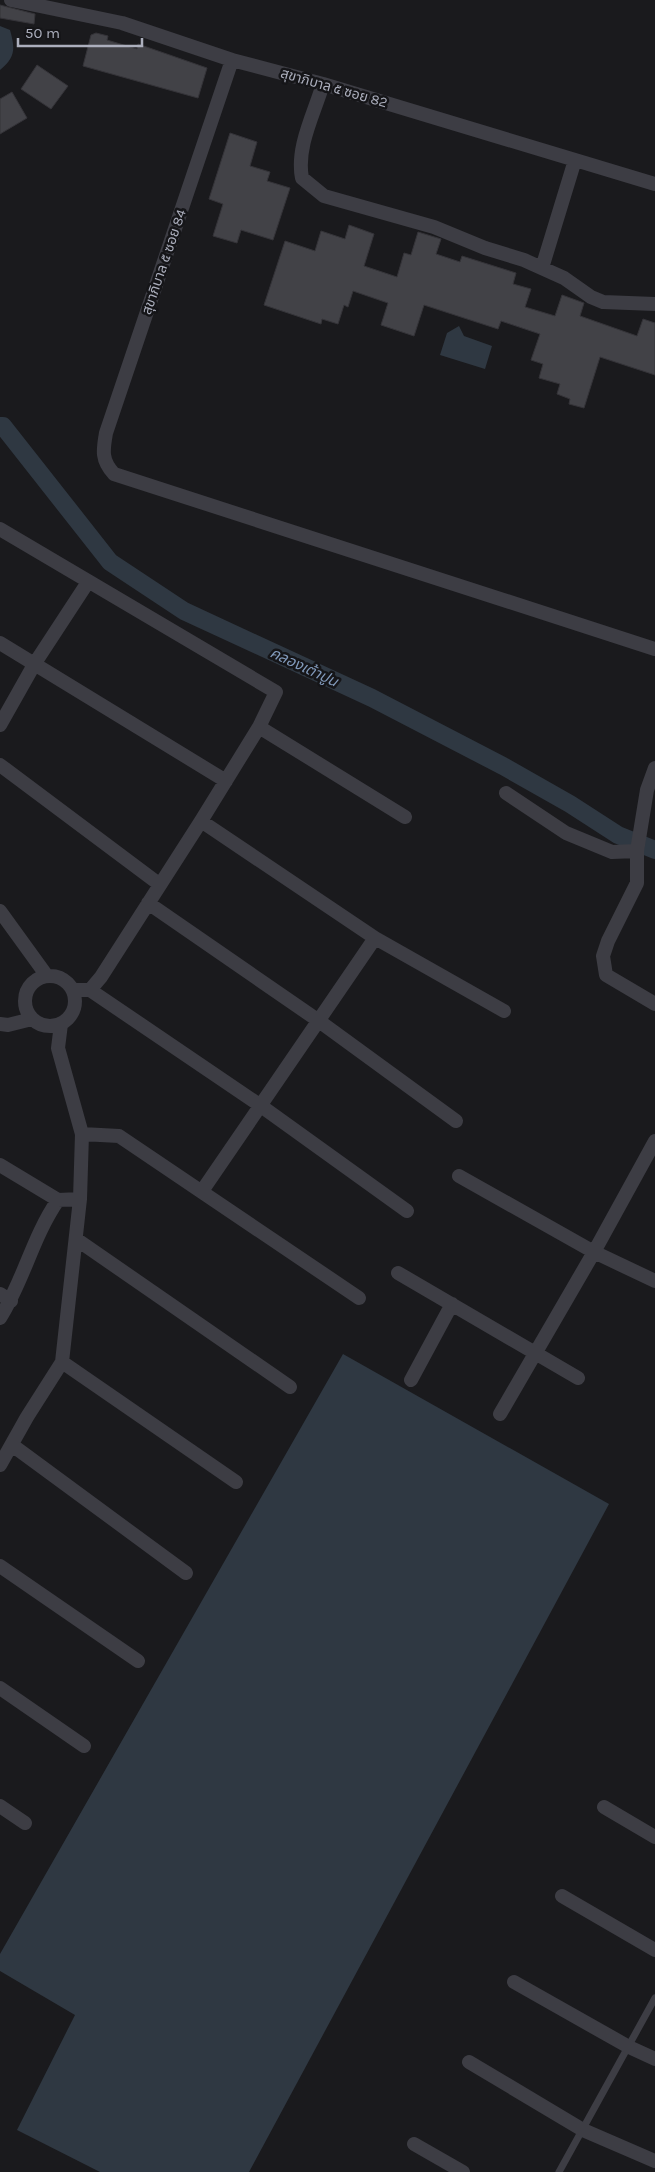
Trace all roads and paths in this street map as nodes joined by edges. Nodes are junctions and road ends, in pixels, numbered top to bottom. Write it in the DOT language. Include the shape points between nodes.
graph roads {
  1 [pos="11,0"];
  2 [pos="232,60"];
  3 [pos="323,84"];
  4 [pos="575,160"];
  5 [pos="655,184"];
  6 [pos="542,268"];
  7 [pos="655,304"];
  8 [pos="0,529"];
  9 [pos="88,582"];
  10 [pos="0,642"];
  11 [pos="655,649"];
  12 [pos="35,663"];
  13 [pos="0,725"];
  14 [pos="259,727"];
  15 [pos="0,764"];
  16 [pos="655,768"];
  17 [pos="226,781"];
  18 [pos="506,793"];
  19 [pos="405,817"];
  20 [pos="201,820"];
  21 [pos="638,842"];
  22 [pos="159,884"];
  23 [pos="148,903"];
  24 [pos="0,911"];
  25 [pos="375,938"];
  26 [pos="47,976"];
  27 [pos="73,990"];
  28 [pos="90,990"];
  29 [pos="655,1004"];
  30 [pos="504,1011"];
  31 [pos="32,1019"];
  32 [pos="319,1021"];
  33 [pos="0,1024"];
  34 [pos="61,1024"];
  35 [pos="260,1106"];
  36 [pos="456,1120"];
  37 [pos="82,1134"];
  38 [pos="654,1146"];
  39 [pos="0,1165"];
  40 [pos="459,1176"];
  41 [pos="202,1191"];
  42 [pos="80,1198"];
  43 [pos="58,1200"];
  44 [pos="407,1211"];
  45 [pos="76,1239"];
  46 [pos="594,1252"];
  47 [pos="398,1273"];
  48 [pos="655,1281"];
  49 [pos="5,1298"];
  50 [pos="360,1298"];
  51 [pos="452,1304"];
  52 [pos="0,1318"];
  53 [pos="534,1354"];
  54 [pos="62,1362"];
  55 [pos="578,1378"];
  56 [pos="411,1380"];
  57 [pos="290,1387"];
  58 [pos="500,1414"];
  59 [pos="12,1445"];
  60 [pos="0,1465"];
  61 [pos="236,1482"];
  62 [pos="0,1566"];
  63 [pos="186,1573"];
  64 [pos="138,1661"];
  65 [pos="0,1688"];
  66 [pos="84,1746"];
  67 [pos="0,1806"];
  68 [pos="604,1807"];
  69 [pos="25,1823"];
  70 [pos="655,1837"];
  71 [pos="562,1896"];
  72 [pos="655,1950"];
  73 [pos="514,1982"];
  74 [pos="655,1998"];
  75 [pos="629,2047"];
  76 [pos="655,2059"];
  77 [pos="470,2062"];
  78 [pos="583,2130"];
  79 [pos="414,2144"];
  80 [pos="655,2161"];
  81 [pos="463,2172"];
  82 [pos="559,2172"];
  1 -- 2 [label="street, สุขาภิบาล ๕ ซอย 82" via="122,23"];
  2 -- 3 [label="street, สุขาภิบาล ๕ ซอย 82"];
  2 -- 11 [label="street, สุขาภิบาล ๕ ซอย 84" via="106,433 102,453 106,465 114,474"];
  3 -- 4 [label="street, สุขาภิบาล ๕ ซอย 82"];
  3 -- 6 [label="street" via="301,153 302,178 312,188 324,196 434,227"];
  4 -- 5 [label="street, สุขาภิบาล ๕ ซอย 82"];
  4 -- 6 [label="street"];
  6 -- 7 [label="street" via="603,302"];
  8 -- 9 [label="street"];
  9 -- 12 [label="street"];
  9 -- 14 [label="street" via="276,692"];
  10 -- 12 [label="street"];
  12 -- 13 [label="street"];
  12 -- 17 [label="street"];
  14 -- 17 [label="street"];
  14 -- 19 [label="street"];
  15 -- 22 [label="street"];
  16 -- 21 [label="street" via="647,790"];
  17 -- 20 [label="street"];
  18 -- 21 [label="street" via="566,832 612,852"];
  20 -- 22 [label="street"];
  20 -- 25 [label="street"];
  21 -- 29 [label="street" via="637,883 603,956 606,975"];
  22 -- 23 [label="street"];
  23 -- 28 [label="street"];
  23 -- 32 [label="street"];
  24 -- 26 [label="street"];
  25 -- 30 [label="street"];
  25 -- 32 [label="street"];
  26 -- 27 [label="street" via="62,979"];
  26 -- 31 [label="street" via="32,983 25,996 27,1012"];
  27 -- 28 [label="street"];
  27 -- 34 [label="street" via="75,1006"];
  28 -- 35 [label="street"];
  31 -- 33 [label="street"];
  31 -- 34 [label="street" via="45,1026"];
  32 -- 35 [label="street"];
  32 -- 36 [label="street"];
  34 -- 37 [label="street" via="58,1048"];
  35 -- 41 [label="street"];
  35 -- 44 [label="street"];
  37 -- 41 [label="street" via="119,1136"];
  37 -- 42 [label="street"];
  38 -- 46 [label="street"];
  39 -- 43 [label="street"];
  40 -- 46 [label="street"];
  41 -- 50 [label="street"];
  42 -- 43 [label="street"];
  42 -- 45 [label="street"];
  43 -- 49 [label="street" via="43,1222"];
  45 -- 54 [label="street"];
  45 -- 57 [label="street"];
  46 -- 48 [label="street"];
  46 -- 53 [label="street"];
  47 -- 51 [label="street"];
  49 -- 52 [label="street"];
  51 -- 53 [label="street"];
  51 -- 56 [label="street"];
  53 -- 55 [label="street"];
  53 -- 58 [label="street"];
  54 -- 59 [label="street"];
  54 -- 61 [label="street"];
  59 -- 60 [label="street"];
  59 -- 63 [label="street"];
  62 -- 64 [label="street"];
  65 -- 66 [label="street"];
  67 -- 69 [label="street"];
  68 -- 70 [label="street"];
  71 -- 72 [label="street"];
  73 -- 75 [label="street"];
  74 -- 75 [label="lane"];
  75 -- 76 [label="street"];
  75 -- 78 [label="lane"];
  77 -- 78 [label="street"];
  78 -- 80 [label="street"];
  78 -- 82 [label="lane"];
  79 -- 81 [label="street"];
}
